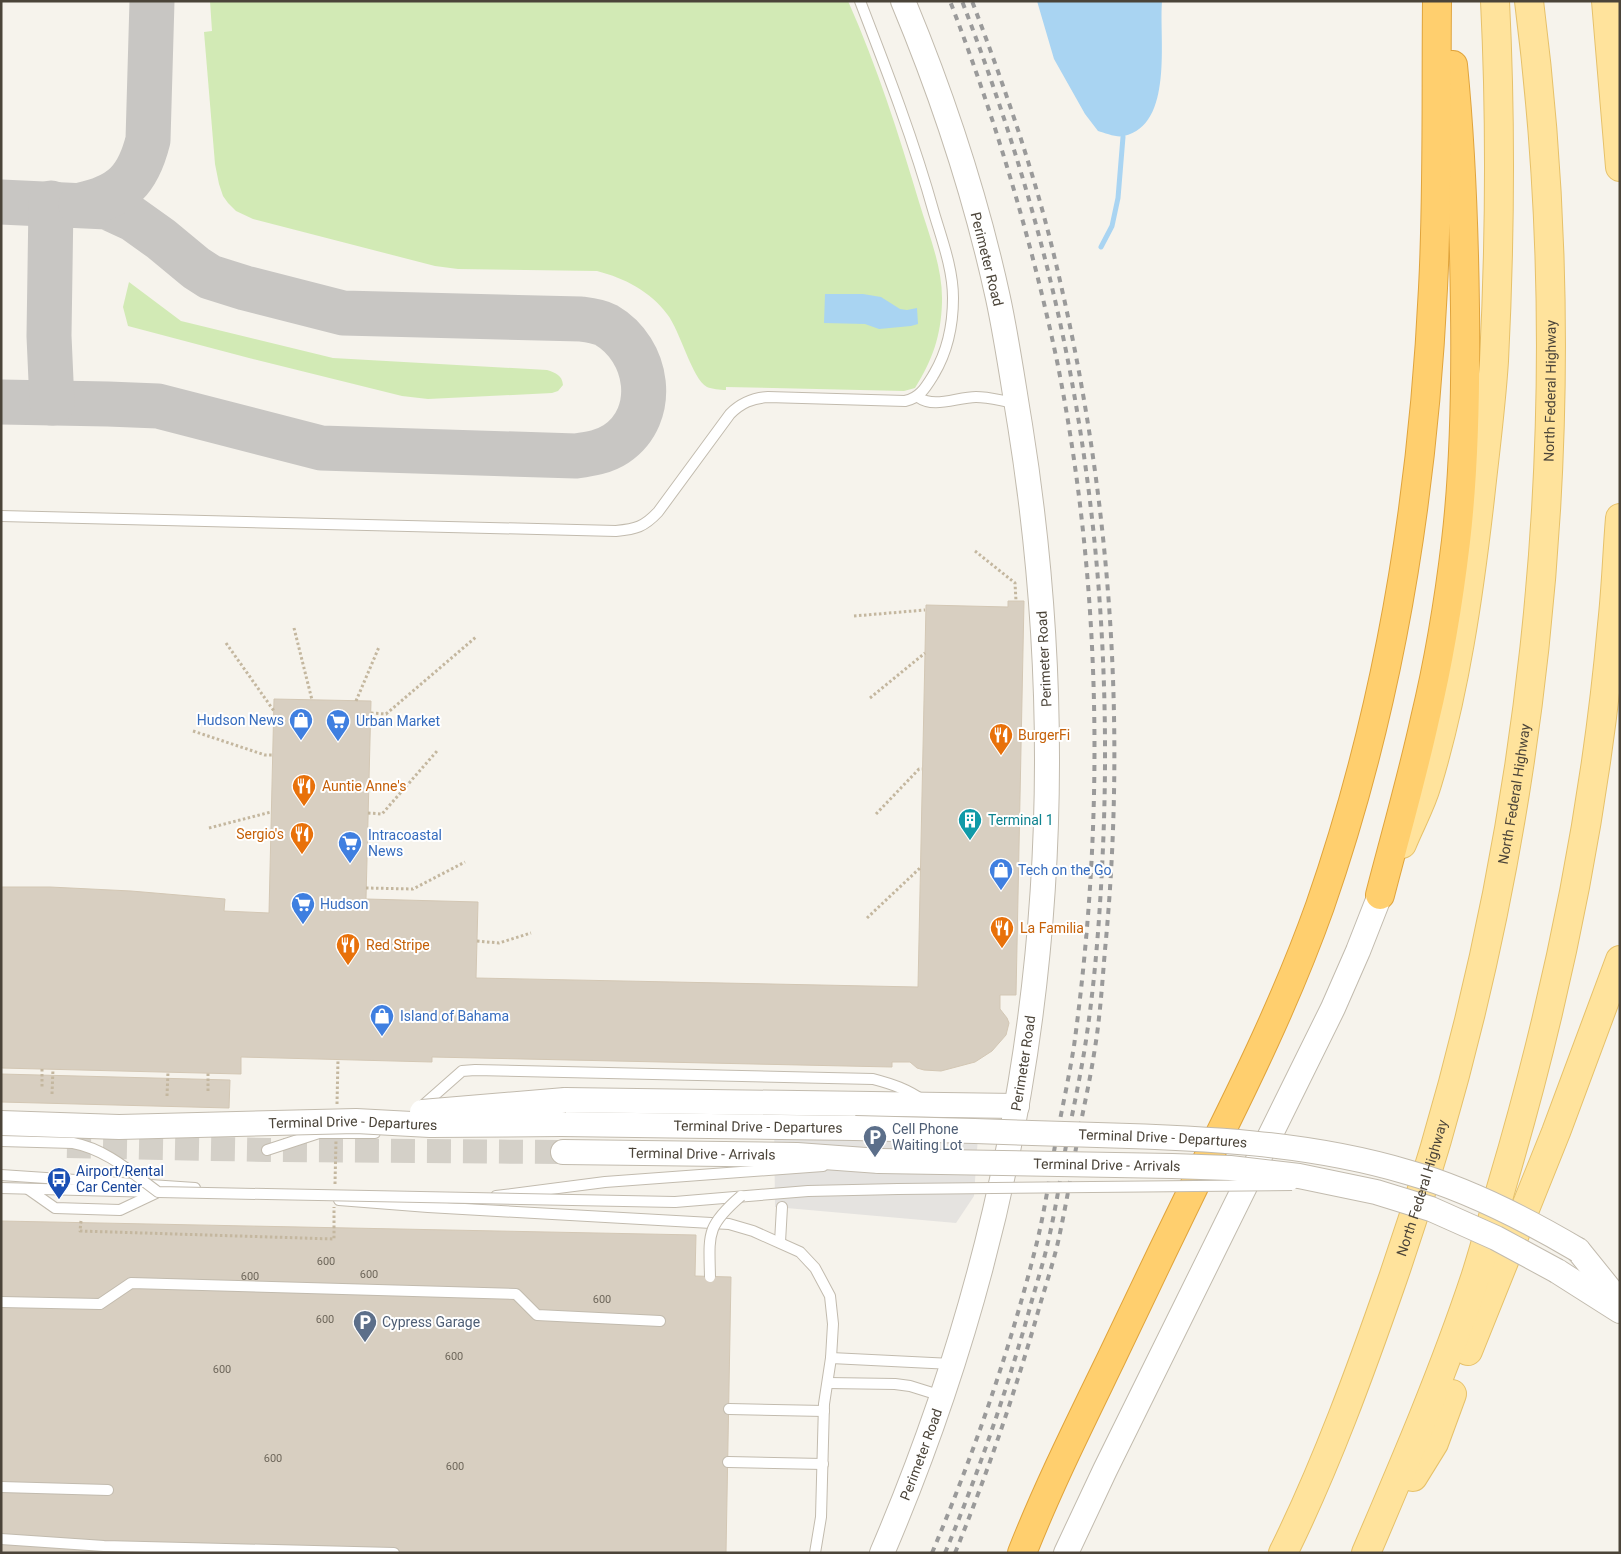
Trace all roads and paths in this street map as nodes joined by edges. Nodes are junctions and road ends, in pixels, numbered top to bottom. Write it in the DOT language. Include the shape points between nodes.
graph roads {
  1 [pos="860,1"];
  2 [pos="903,1"];
  3 [pos="1437,1"];
  4 [pos="1446,1"];
  5 [pos="1495,1"];
  6 [pos="1530,1"];
  7 [pos="1606,1"];
  8 [pos="1612,65"];
  9 [pos="1620,101"];
  10 [pos="1620,167"];
  11 [pos="918,397"];
  12 [pos="1017,404"];
  13 [pos="1,516"];
  14 [pos="1620,518"];
  15 [pos="975,552"];
  16 [pos="1016,601"];
  17 [pos="926,610"];
  18 [pos="854,616"];
  19 [pos="294,628"];
  20 [pos="476,637"];
  21 [pos="226,643"];
  22 [pos="379,647"];
  23 [pos="925,653"];
  24 [pos="870,698"];
  25 [pos="312,700"];
  26 [pos="356,701"];
  27 [pos="274,711"];
  28 [pos="371,713"];
  29 [pos="193,731"];
  30 [pos="437,751"];
  31 [pos="273,755"];
  32 [pos="922,769"];
  33 [pos="271,812"];
  34 [pos="368,813"];
  35 [pos="876,814"];
  36 [pos="208,828"];
  37 [pos="466,862"];
  38 [pos="920,868"];
  39 [pos="366,888"];
  40 [pos="1380,895"];
  41 [pos="867,918"];
  42 [pos="531,933"];
  43 [pos="477,941"];
  44 [pos="1620,960"];
  45 [pos="338,1059"];
  46 [pos="42,1069"];
  47 [pos="53,1069"];
  48 [pos="168,1072"];
  49 [pos="208,1073"];
  50 [pos="42,1087"];
  51 [pos="208,1091"];
  52 [pos="52,1094"];
  53 [pos="167,1096"];
  54 [pos="1017,1106"];
  55 [pos="336,1109"];
  56 [pos="915,1112"];
  57 [pos="356,1121"];
  58 [pos="1,1124"];
  59 [pos="394,1133"];
  60 [pos="336,1139"];
  61 [pos="1,1141"];
  62 [pos="267,1150"];
  63 [pos="563,1152"];
  64 [pos="730,1164"];
  65 [pos="1,1175"];
  66 [pos="1340,1184"];
  67 [pos="1,1188"];
  68 [pos="27,1188"];
  69 [pos="335,1188"];
  70 [pos="158,1192"];
  71 [pos="741,1196"];
  72 [pos="334,1198"];
  73 [pos="428,1207"];
  74 [pos="782,1208"];
  75 [pos="81,1213"];
  76 [pos="780,1242"];
  77 [pos="710,1277"];
  78 [pos="1,1302"];
  79 [pos="1620,1302"];
  80 [pos="1620,1311"];
  81 [pos="660,1321"];
  82 [pos="831,1358"];
  83 [pos="953,1364"];
  84 [pos="828,1383"];
  85 [pos="942,1396"];
  86 [pos="728,1409"];
  87 [pos="824,1411"];
  88 [pos="728,1462"];
  89 [pos="823,1464"];
  90 [pos="1,1487"];
  91 [pos="108,1490"];
  92 [pos="1,1539"];
  93 [pos="394,1553"];
  94 [pos="816,1553"];
  95 [pos="882,1553"];
  96 [pos="1022,1553"];
  97 [pos="1066,1553"];
  98 [pos="1283,1553"];
  99 [pos="1366,1553"];
  1 -- 11 [label="lane" via="925,181 951,272 950,331 940,363"];
  2 -- 12 [label="street, Perimeter Road" via="952,132 985,243"];
  3 -- 96 [label="highway" via="1436,222 1422,430 1395,616 1357,789 1319,908 1273,1024 1058,1467"];
  4 -- 40 [label="highway" via="1458,112 1463,235 1465,412 1462,480 1436,670"];
  5 -- 40 [label="main road" via="1499,114 1496,298 1489,421 1475,542 1443,724 1426,787"];
  6 -- 98 [label="main road, North Federal Highway" via="1547,207 1550,357 1540,595 1515,788 1496,902 1469,1023 1423,1188 1358,1377"];
  7 -- 8 [label="main road"];
  8 -- 9 [label="main road"];
  8 -- 10 [label="main road"];
  11 -- 12 [label="lane" via="931,403 980,397"];
  11 -- 13 [label="lane" via="905,401 768,397 738,406 658,512 649,522 632,529"];
  12 -- 54 [label="street, Perimeter Road" via="1038,561 1048,725 1039,941"];
  14 -- 99 [label="main road" via="1599,735 1573,893 1546,1022 1476,1276 1408,1455"];
  15 -- 16 [label="path" via="1015,583"];
  17 -- 18 [label="path"];
  19 -- 25 [label="path"];
  20 -- 28 [label="path" via="386,714"];
  21 -- 27 [label="path"];
  22 -- 26 [label="path"];
  23 -- 24 [label="path"];
  29 -- 31 [label="path"];
  30 -- 34 [label="path" via="382,814"];
  32 -- 35 [label="path"];
  33 -- 36 [label="path"];
  37 -- 39 [label="path" via="413,889"];
  38 -- 41 [label="path"];
  40 -- 97 [label="street" via="1332,1008"];
  42 -- 43 [label="path" via="499,943"];
  44 -- 99 [label="main road" via="1434,1443"];
  45 -- 55 [label="path, bridge"];
  46 -- 50 [label="path"];
  47 -- 52 [label="path"];
  48 -- 53 [label="path"];
  49 -- 51 [label="path"];
  54 -- 56 [label="street"];
  54 -- 83 [label="street, Perimeter Road" via="986,1252"];
  56 -- 57 [label="street, bridge" via="565,1100 433,1110"];
  56 -- 59 [label="lane" via="894,1124 860,1135"];
  56 -- 59 [label="lane" via="908,1090 873,1079 475,1070 462,1071 452,1078"];
  57 -- 58 [label="street, Terminal Drive - Departures, bridge" via="120,1127"];
  57 -- 79 [label="street, Terminal Drive - Departures, bridge" via="430,1125 945,1130 1130,1136 1235,1141 1336,1154 1409,1172 1480,1198 1547,1232 1578,1250"];
  59 -- 62 [label="lane" via="319,1133"];
  60 -- 69 [label="path, bridge"];
  61 -- 70 [label="lane, bridge" via="83,1144 112,1158"];
  63 -- 64 [label="street, Terminal Drive - Arrivals"];
  64 -- 66 [label="street, Terminal Drive - Arrivals, bridge" via="797,1155 878,1161 1116,1164 1230,1168"];
  64 -- 73 [label="lane"];
  65 -- 73 [label="lane"];
  66 -- 71 [label="lane, bridge" via="953,1188"];
  66 -- 80 [label="street, Terminal Drive - Arrivals, bridge" via="1404,1200 1496,1238 1557,1271"];
  67 -- 68 [label="lane"];
  68 -- 70 [label="lane"];
  68 -- 70 [label="lane" via="55,1208 120,1210"];
  70 -- 71 [label="lane, bridge" via="675,1202"];
  71 -- 77 [label="lane, bridge" via="714,1225 709,1241"];
  72 -- 75 [label="path, bridge" via="334,1239 80,1231"];
  73 -- 76 [label="lane" via="729,1224"];
  74 -- 76 [label="lane"];
  76 -- 82 [label="lane" via="800,1252 815,1268 830,1296 833,1324"];
  78 -- 81 [label="lane" via="100,1304 131,1283 343,1289 516,1294 537,1315"];
  82 -- 83 [label="lane"];
  82 -- 84 [label="lane"];
  83 -- 85 [label="street, Perimeter Road"];
  84 -- 85 [label="lane" via="895,1384"];
  84 -- 87 [label="lane"];
  85 -- 95 [label="street, Perimeter Road"];
  86 -- 87 [label="lane"];
  87 -- 89 [label="lane"];
  88 -- 89 [label="lane"];
  89 -- 94 [label="lane"];
  90 -- 91 [label="lane"];
  92 -- 93 [label="lane" via="104,1546"];
}
